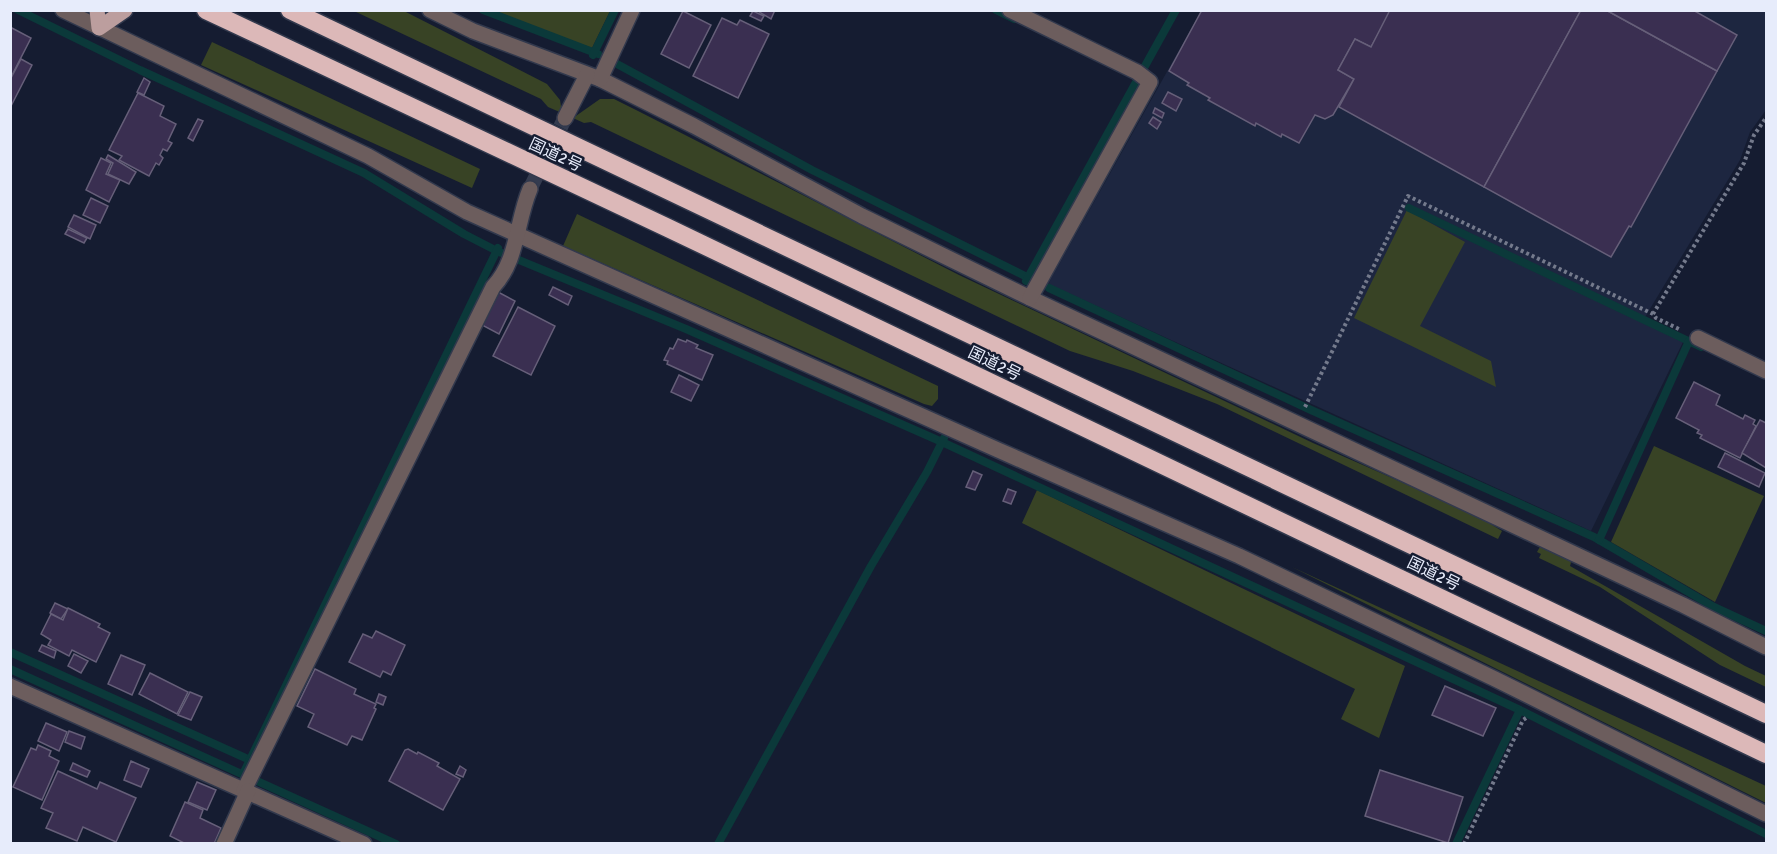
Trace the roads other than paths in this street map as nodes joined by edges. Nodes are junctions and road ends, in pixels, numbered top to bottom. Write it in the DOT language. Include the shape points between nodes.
graph roads {
  1 [pos="63,10"];
  2 [pos="97,10"];
  3 [pos="125,10"];
  4 [pos="290,10"];
  5 [pos="430,10"];
  6 [pos="632,10"];
  7 [pos="1010,10"];
  8 [pos="212,13"];
  9 [pos="99,28"];
  10 [pos="593,77"];
  11 [pos="565,118"];
  12 [pos="530,189"];
  13 [pos="516,234"];
  14 [pos="1030,298"];
  15 [pos="1698,338"];
  16 [pos="1767,371"];
  17 [pos="1767,646"];
  18 [pos="10,686"];
  19 [pos="1767,714"];
  20 [pos="1767,754"];
  21 [pos="247,786"];
  22 [pos="1767,814"];
  23 [pos="224,843"];
  24 [pos="364,843"];
  1 -- 9 [label="street"];
  2 -- 9 [label="main road"];
  3 -- 9 [label="main road"];
  4 -- 19 [label="highway, 国道2号"];
  5 -- 10 [label="street" via="473,31"];
  6 -- 10 [label="street"];
  7 -- 14 [label="street" via="1150,82"];
  8 -- 20 [label="highway, 国道2号"];
  9 -- 13 [label="street" via="368,156 467,212"];
  10 -- 11 [label="street"];
  10 -- 14 [label="street"];
  12 -- 13 [label="street"];
  13 -- 21 [label="street" via="502,277 493,287"];
  13 -- 22 [label="street" via="1239,556"];
  14 -- 17 [label="street"];
  15 -- 16 [label="street"];
  18 -- 21 [label="street"];
  21 -- 23 [label="street"];
  21 -- 24 [label="street"];
}
